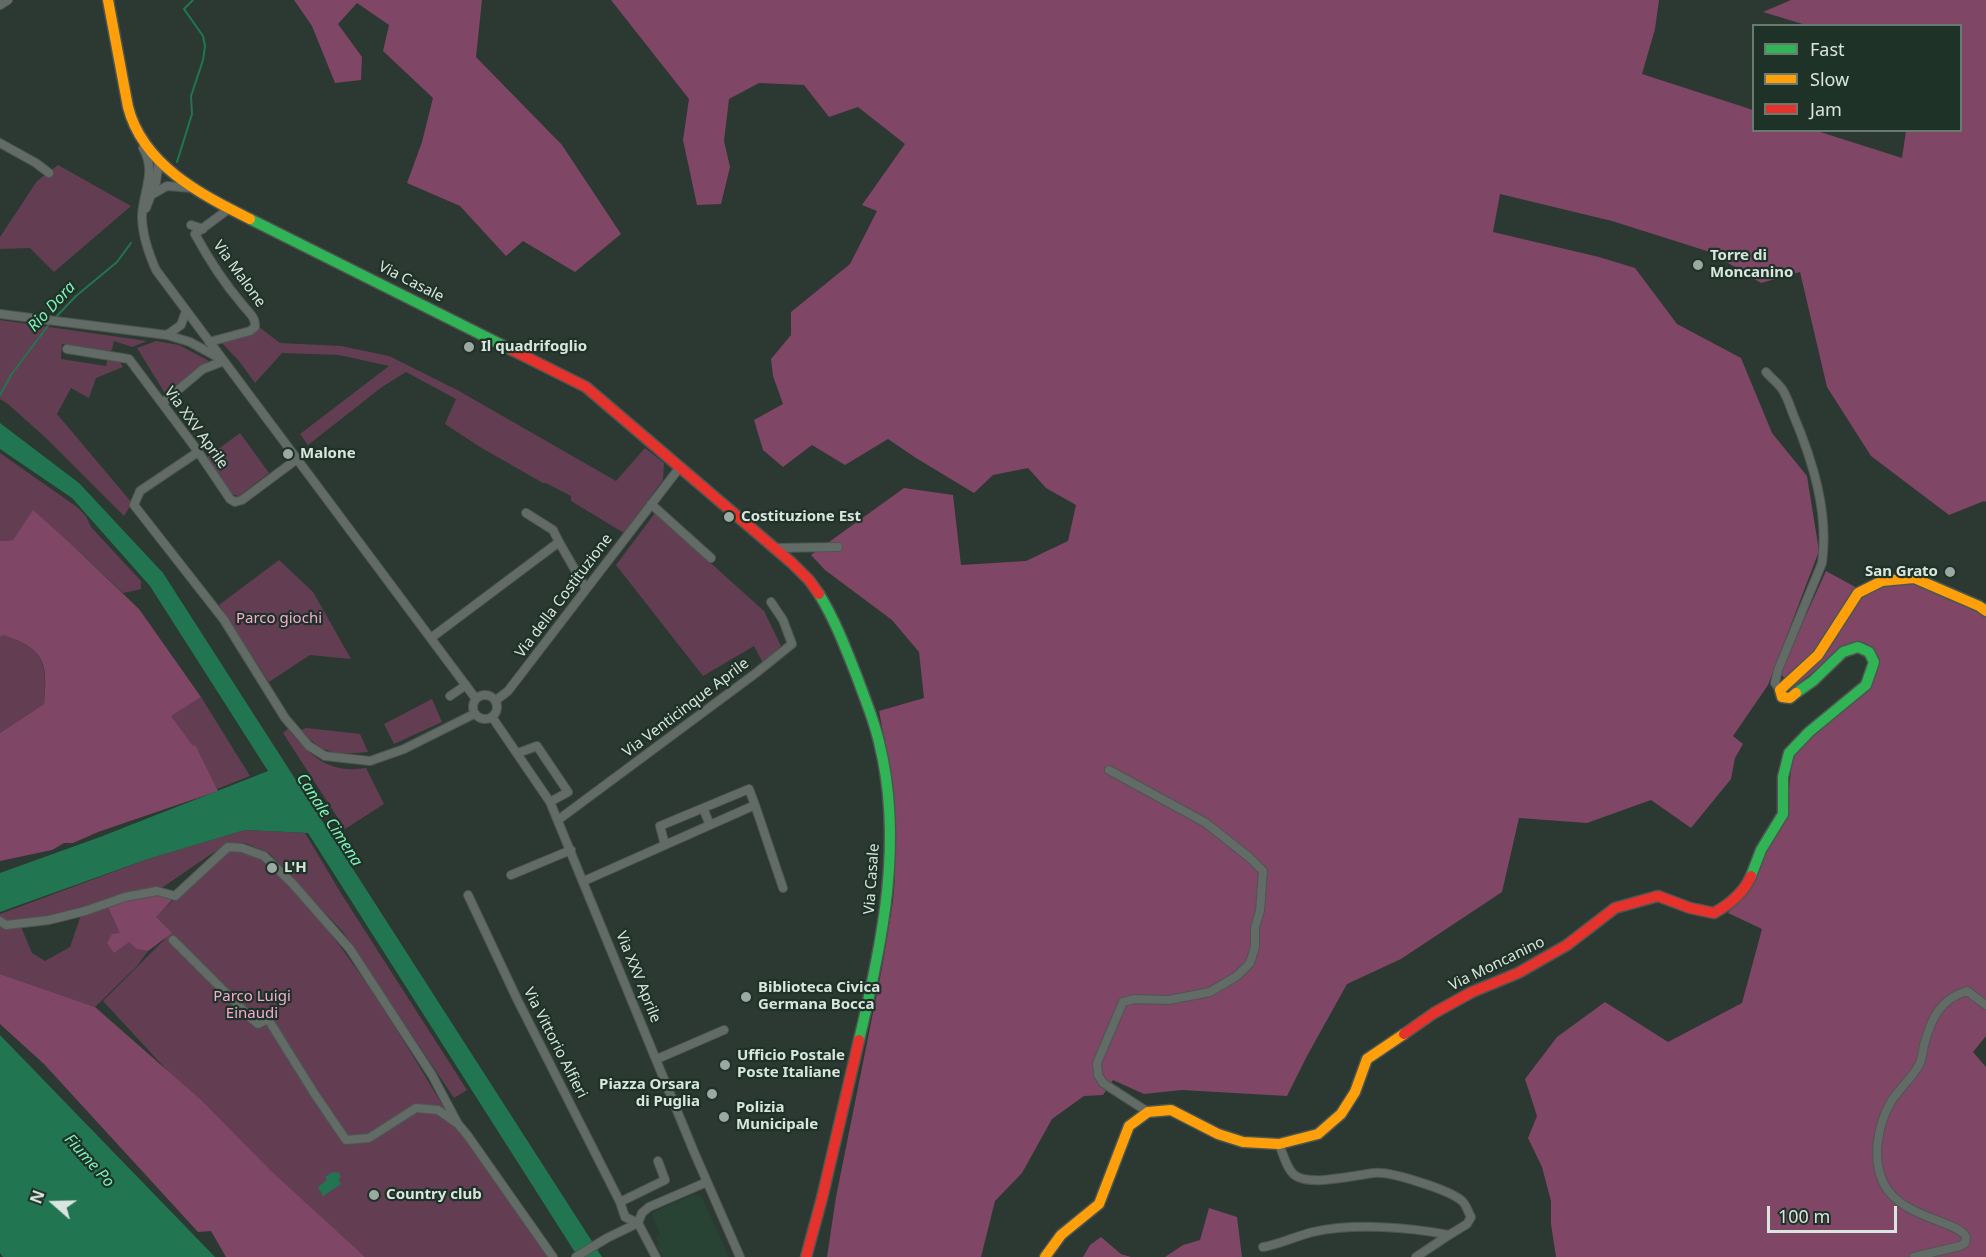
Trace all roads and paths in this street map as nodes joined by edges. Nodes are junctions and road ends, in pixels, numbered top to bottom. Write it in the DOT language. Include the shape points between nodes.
graph roads {
  1 [pos="8,0"];
  2 [pos="108,0"];
  3 [pos="0,5"];
  4 [pos="134,125"];
  5 [pos="0,143"];
  6 [pos="159,160"];
  7 [pos="48,173"];
  8 [pos="192,188"];
  9 [pos="153,194"];
  10 [pos="230,208"];
  11 [pos="142,217"];
  12 [pos="191,225"];
  13 [pos="203,229"];
  14 [pos="186,311"];
  15 [pos="0,314"];
  16 [pos="167,335"];
  17 [pos="209,342"];
  18 [pos="68,349"];
  19 [pos="224,360"];
  20 [pos="1766,372"];
  21 [pos="166,400"];
  22 [pos="198,452"];
  23 [pos="297,459"];
  24 [pos="680,467"];
  25 [pos="651,504"];
  26 [pos="526,513"];
  27 [pos="559,542"];
  28 [pos="838,547"];
  29 [pos="775,548"];
  30 [pos="711,558"];
  31 [pos="586,589"];
  32 [pos="771,603"];
  33 [pos="1986,611"];
  34 [pos="432,638"];
  35 [pos="466,684"];
  36 [pos="1780,690"];
  37 [pos="450,696"];
  38 [pos="476,699"];
  39 [pos="495,701"];
  40 [pos="474,714"];
  41 [pos="492,717"];
  42 [pos="518,753"];
  43 [pos="1109,770"];
  44 [pos="550,802"];
  45 [pos="755,805"];
  46 [pos="703,808"];
  47 [pos="558,820"];
  48 [pos="710,825"];
  49 [pos="665,845"];
  50 [pos="571,850"];
  51 [pos="511,876"];
  52 [pos="584,881"];
  53 [pos="783,888"];
  54 [pos="468,895"];
  55 [pos="0,921"];
  56 [pos="173,940"];
  57 [pos="1986,1005"];
  58 [pos="724,1030"];
  59 [pos="657,1059"];
  60 [pos="1148,1112"];
  61 [pos="458,1124"];
  62 [pos="1279,1144"];
  63 [pos="658,1161"];
  64 [pos="707,1182"];
  65 [pos="620,1202"];
  66 [pos="638,1223"];
  67 [pos="1449,1235"];
  68 [pos="813,1236"];
  69 [pos="1263,1247"];
  70 [pos="553,1257"];
  71 [pos="576,1257"];
  72 [pos="656,1257"];
  73 [pos="740,1257"];
  74 [pos="806,1257"];
  75 [pos="814,1257"];
  76 [pos="1045,1257"];
  77 [pos="1416,1257"];
  78 [pos="1914,1257"];
  1 -- 3 [label="street"];
  2 -- 4 [label="main road, Via Casale"];
  4 -- 6 [label="main road, Via Casale"];
  4 -- 11 [label="street" via="147,154 150,174"];
  5 -- 7 [label="street"];
  6 -- 8 [label="main road, Via Casale"];
  6 -- 9 [label="street"];
  8 -- 9 [label="street" via="167,186"];
  8 -- 10 [label="main road, Via Casale"];
  9 -- 11 [label="street"];
  10 -- 13 [label="street, Via Malone"];
  10 -- 24 [label="main road, Via Casale" via="585,387"];
  11 -- 14 [label="street" via="156,270"];
  12 -- 13 [label="street, Via Malone"];
  13 -- 17 [label="street, Via Malone" via="195,234 208,258 256,322 250,331"];
  14 -- 16 [label="street" via="181,325"];
  14 -- 17 [label="street"];
  15 -- 16 [label="street"];
  16 -- 19 [label="street"];
  17 -- 19 [label="street"];
  18 -- 22 [label="street, Via XXV Aprile" via="129,359"];
  19 -- 21 [label="street" via="203,369"];
  19 -- 23 [label="street"];
  20 -- 36 [label="street" via="1783,390 1798,426 1823,519 1822,563 1778,670 1775,684"];
  22 -- 23 [label="street, Via XXV Aprile" via="235,502"];
  22 -- 40 [label="street" via="140,491 134,505 224,620 285,718 309,746 325,756 370,761"];
  23 -- 34 [label="street"];
  24 -- 25 [label="street, Via della Costituzione"];
  24 -- 29 [label="main road, Via Casale"];
  25 -- 30 [label="street"];
  25 -- 31 [label="street, Via della Costituzione"];
  26 -- 27 [label="street" via="541,518"];
  27 -- 31 [label="street"];
  27 -- 34 [label="street"];
  28 -- 29 [label="street"];
  29 -- 68 [label="main road, Via Casale" via="811,581 830,612 870,713 882,754 890,808 886,910"];
  31 -- 39 [label="street, Via della Costituzione" via="508,691"];
  32 -- 47 [label="street, Via Venticinque Aprile" via="792,644"];
  33 -- 36 [label="main road" via="1914,578 1882,581 1858,593 1818,655"];
  34 -- 35 [label="street"];
  35 -- 37 [label="street"];
  35 -- 38 [label="street"];
  36 -- 62 [label="main road, Via Moncanino" via="1782,697 1790,698 1843,652 1858,647 1869,652 1874,662 1866,685 1789,753 1783,777 1783,814 1761,850 1746,887 1728,905 1714,913 1658,896 1615,908 1567,945 1434,1013 1367,1059 1355,1092 1341,1114 1318,1134"];
  38 -- 39 [label="street" via="486,695"];
  38 -- 40 [label="street"];
  39 -- 41 [label="street" via="497,712"];
  40 -- 41 [label="street" via="484,720"];
  41 -- 42 [label="street, Via XXV Aprile"];
  42 -- 44 [label="street, Via XXV Aprile"];
  42 -- 44 [label="street" via="537,746 550,764 568,792"];
  43 -- 60 [label="street" via="1206,824 1263,871 1255,947 1250,963 1237,976 1210,992 1169,1000 1123,1002 1097,1063 1098,1075 1103,1083"];
  44 -- 47 [label="street, Via XXV Aprile"];
  45 -- 46 [label="street" via="749,789"];
  45 -- 48 [label="street"];
  45 -- 53 [label="street"];
  46 -- 48 [label="street"];
  46 -- 49 [label="street" via="660,826"];
  47 -- 50 [label="street, Via XXV Aprile"];
  48 -- 49 [label="street"];
  49 -- 52 [label="street"];
  50 -- 51 [label="street"];
  50 -- 52 [label="street, Via XXV Aprile"];
  52 -- 59 [label="street, Via XXV Aprile"];
  54 -- 65 [label="street, Via Vittorio Alfieri"];
  55 -- 61 [label="street" via="6,925 49,920 157,891 175,896 228,847 264,856 350,949 432,1075"];
  56 -- 61 [label="street" via="252,1020 258,1024 268,1019 346,1140 369,1138 416,1108 438,1110"];
  57 -- 78 [label="street" via="1967,991 1945,1002 1930,1027 1920,1064 1892,1101 1880,1130 1879,1173 1892,1196 1920,1214 1961,1230 1966,1237 1960,1246"];
  58 -- 59 [label="street"];
  59 -- 64 [label="street, Via XXV Aprile"];
  60 -- 62 [label="main road, Via Moncanino" via="1170,1110 1243,1142"];
  60 -- 76 [label="main road" via="1129,1126 1099,1204 1061,1235"];
  61 -- 70 [label="street"];
  62 -- 67 [label="street" via="1293,1174 1302,1180 1377,1172 1444,1191 1463,1201 1471,1217"];
  63 -- 65 [label="street" via="665,1180"];
  64 -- 66 [label="street" via="648,1207"];
  64 -- 73 [label="street, Via XXV Aprile"];
  65 -- 66 [label="street, Via Vittorio Alfieri" via="625,1216"];
  66 -- 71 [label="street"];
  66 -- 72 [label="street, Via Vittorio Alfieri"];
  67 -- 69 [label="street" via="1418,1228 1336,1229"];
  67 -- 77 [label="street"];
  68 -- 74 [label="main road"];
  68 -- 75 [label="main road"];
}
